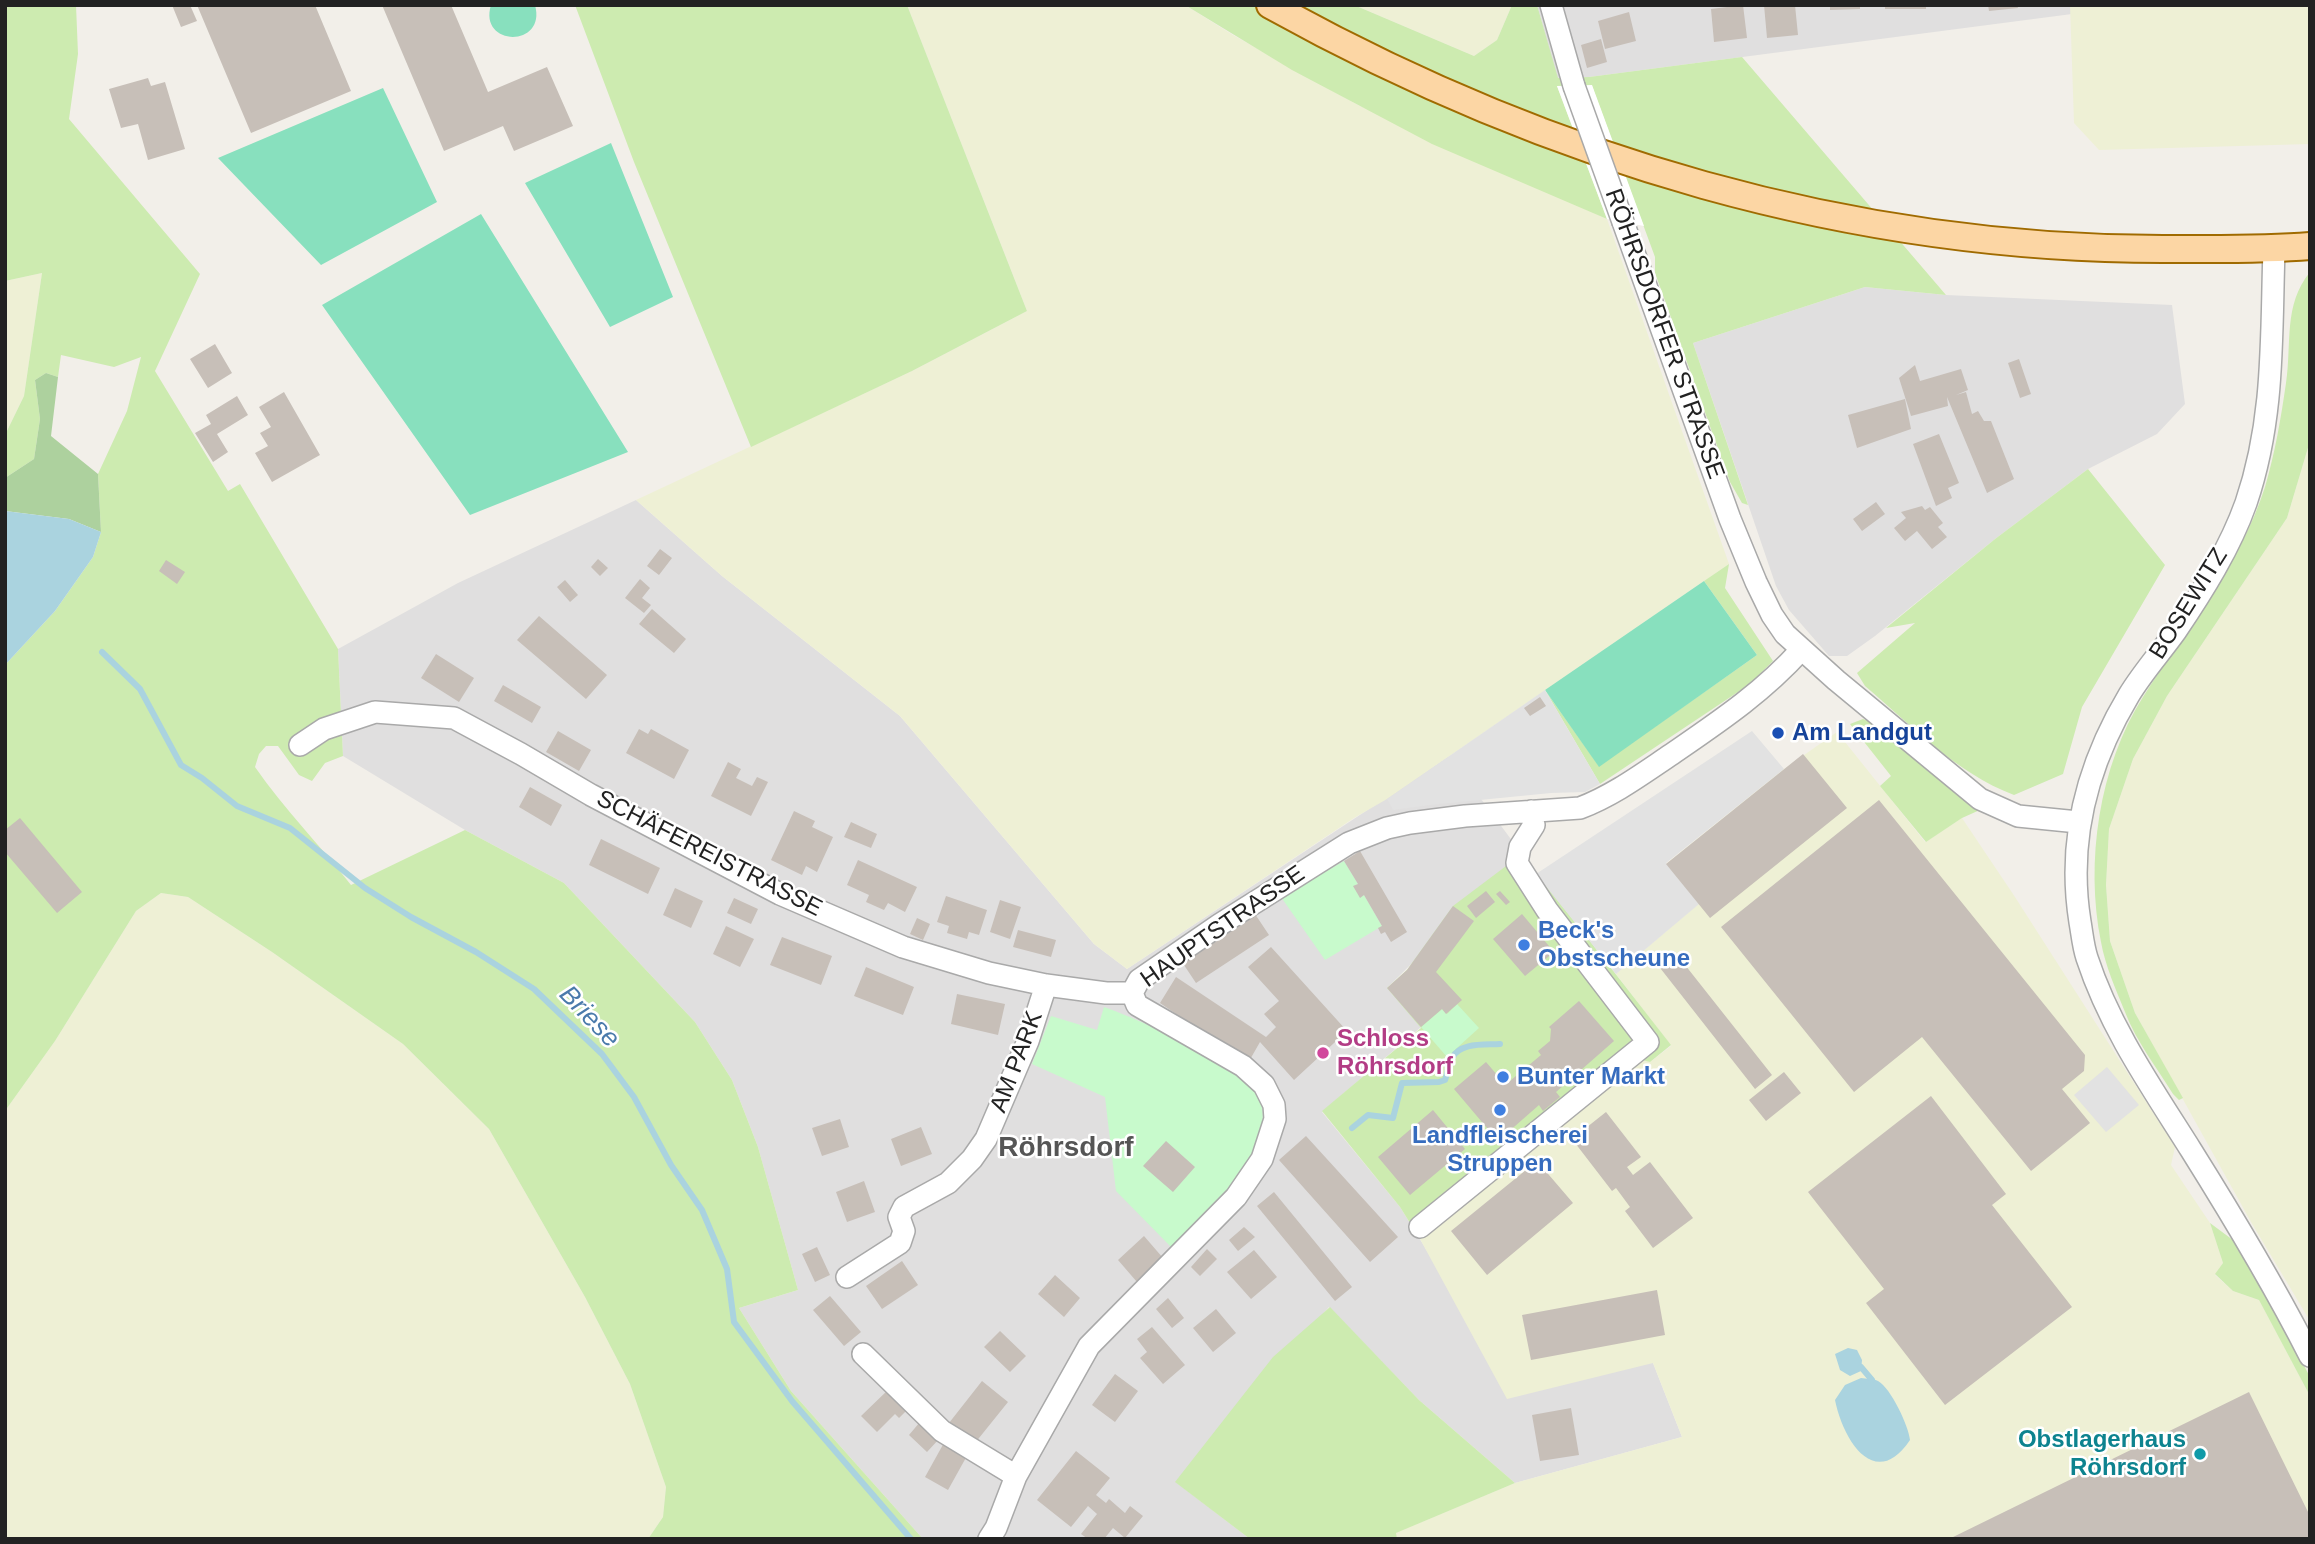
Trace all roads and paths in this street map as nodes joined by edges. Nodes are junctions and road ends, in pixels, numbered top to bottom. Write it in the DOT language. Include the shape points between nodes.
graph roads {
  1 [pos="1270,5"];
  2 [pos="1551,5"];
  3 [pos="2310,246"];
  4 [pos="2274,249"];
  5 [pos="1801,650"];
  6 [pos="300,745"];
  7 [pos="1531,811"];
  8 [pos="2078,822"];
  9 [pos="1046,985"];
  10 [pos="1132,993"];
  11 [pos="1420,1227"];
  12 [pos="847,1277"];
  13 [pos="863,1354"];
  14 [pos="2310,1356"];
  15 [pos="1016,1476"];
  16 [pos="998,1535"];
  1 -- 4 [label="main road" via="1403,73 1538,132 1666,176 1759,200 1976,240 2099,250"];
  2 -- 5 [label="street, RÖHRSDORFER STRASSE, bridge" via="1574,86 1730,519 1772,615"];
  3 -- 4 [label="main road"];
  4 -- 8 [label="street, BOSEWITZ" via="2271,381 2262,446 2245,504 2213,573 2130,692 2107,736"];
  5 -- 7 [label="street, HAUPTSTRASSE" via="1766,687 1620,789 1580,808"];
  5 -- 8 [label="street, RÖHRSDORFER STRASSE" via="1980,799 2018,816"];
  6 -- 9 [label="street, SCHÄFEREISTRASSE" via="324,729 375,712 454,718 789,899 903,947"];
  7 -- 10 [label="street, HAUPTSTRASSE" via="1410,823 1349,842 1139,980"];
  7 -- 11 [label="street" via="1534,825 1520,847 1517,863 1648,1042"];
  8 -- 14 [label="street, BOSEWITZ" via="2075,889 2085,954 2105,1007 2277,1292"];
  9 -- 10 [label="street, SCHÄFEREISTRASSE"];
  9 -- 12 [label="street, AM PARK" via="1008,1092 979,1149 947,1182 904,1207 899,1217 904,1231 900,1243"];
  10 -- 15 [label="street, HAUPTSTRASSE" via="1137,1005 1243,1066 1265,1085 1275,1119 1262,1159 1236,1197 1090,1346"];
  13 -- 15 [label="street" via="942,1431"];
  15 -- 16 [label="street, HAUPTSTRASSE"];
}
